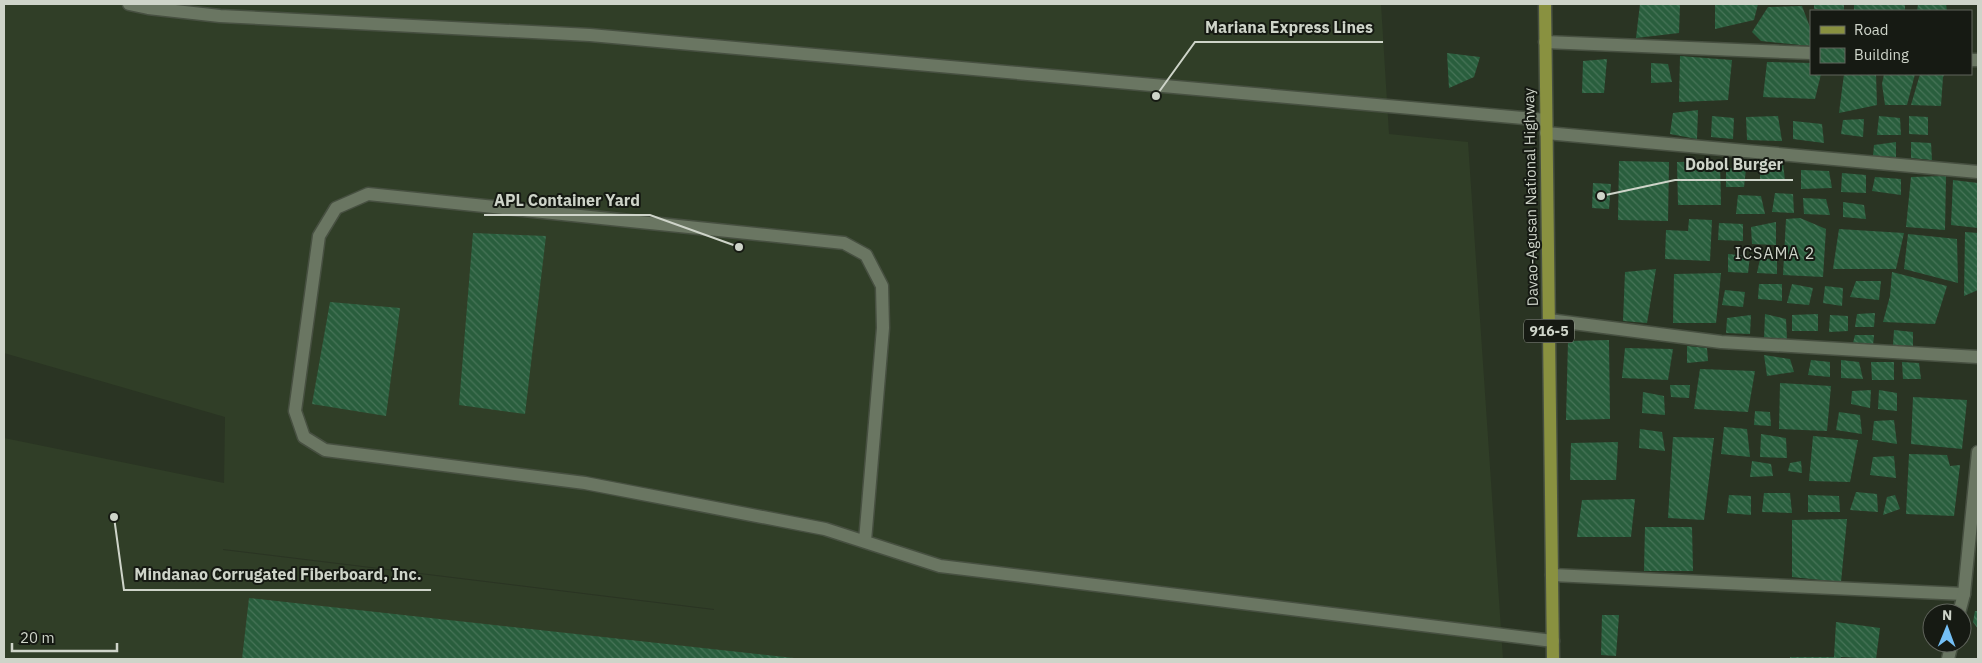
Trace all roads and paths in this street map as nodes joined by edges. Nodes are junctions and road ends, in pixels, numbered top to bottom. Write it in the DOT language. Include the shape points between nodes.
graph roads {
  1 [pos="129,4"];
  2 [pos="1545,4"];
  3 [pos="1545,42"];
  4 [pos="1810,53"];
  5 [pos="1546,126"];
  6 [pos="1978,172"];
  7 [pos="1549,320"];
  8 [pos="1978,357"];
  9 [pos="1978,452"];
  10 [pos="865,541"];
  11 [pos="1552,575"];
  12 [pos="1964,594"];
  13 [pos="1962,603"];
  14 [pos="1553,641"];
  15 [pos="1553,659"];
  1 -- 5 [label="street" via="220,16 590,34"];
  2 -- 3 [label="main road, Davao-Agusan National Highway / 916-5"];
  3 -- 4 [label="street"];
  3 -- 5 [label="main road, Davao-Agusan National Highway / 916-5"];
  5 -- 6 [label="street"];
  5 -- 7 [label="main road, Davao-Agusan National Highway / 916-5"];
  7 -- 8 [label="street" via="1720,342"];
  7 -- 11 [label="main road, Davao-Agusan National Highway / 916-5"];
  9 -- 12 [label="street"];
  10 -- 10 [label="street" via="825,529 585,483 325,450 304,437 295,411 319,236 336,208 368,194 844,243 866,256 882,286 883,328"];
  10 -- 14 [label="street" via="940,566"];
  11 -- 12 [label="street"];
  11 -- 14 [label="main road, Davao-Agusan National Highway / 916-5"];
  12 -- 13 [label="street"];
  14 -- 15 [label="main road, Davao-Agusan National Highway / 916-5"];
}
